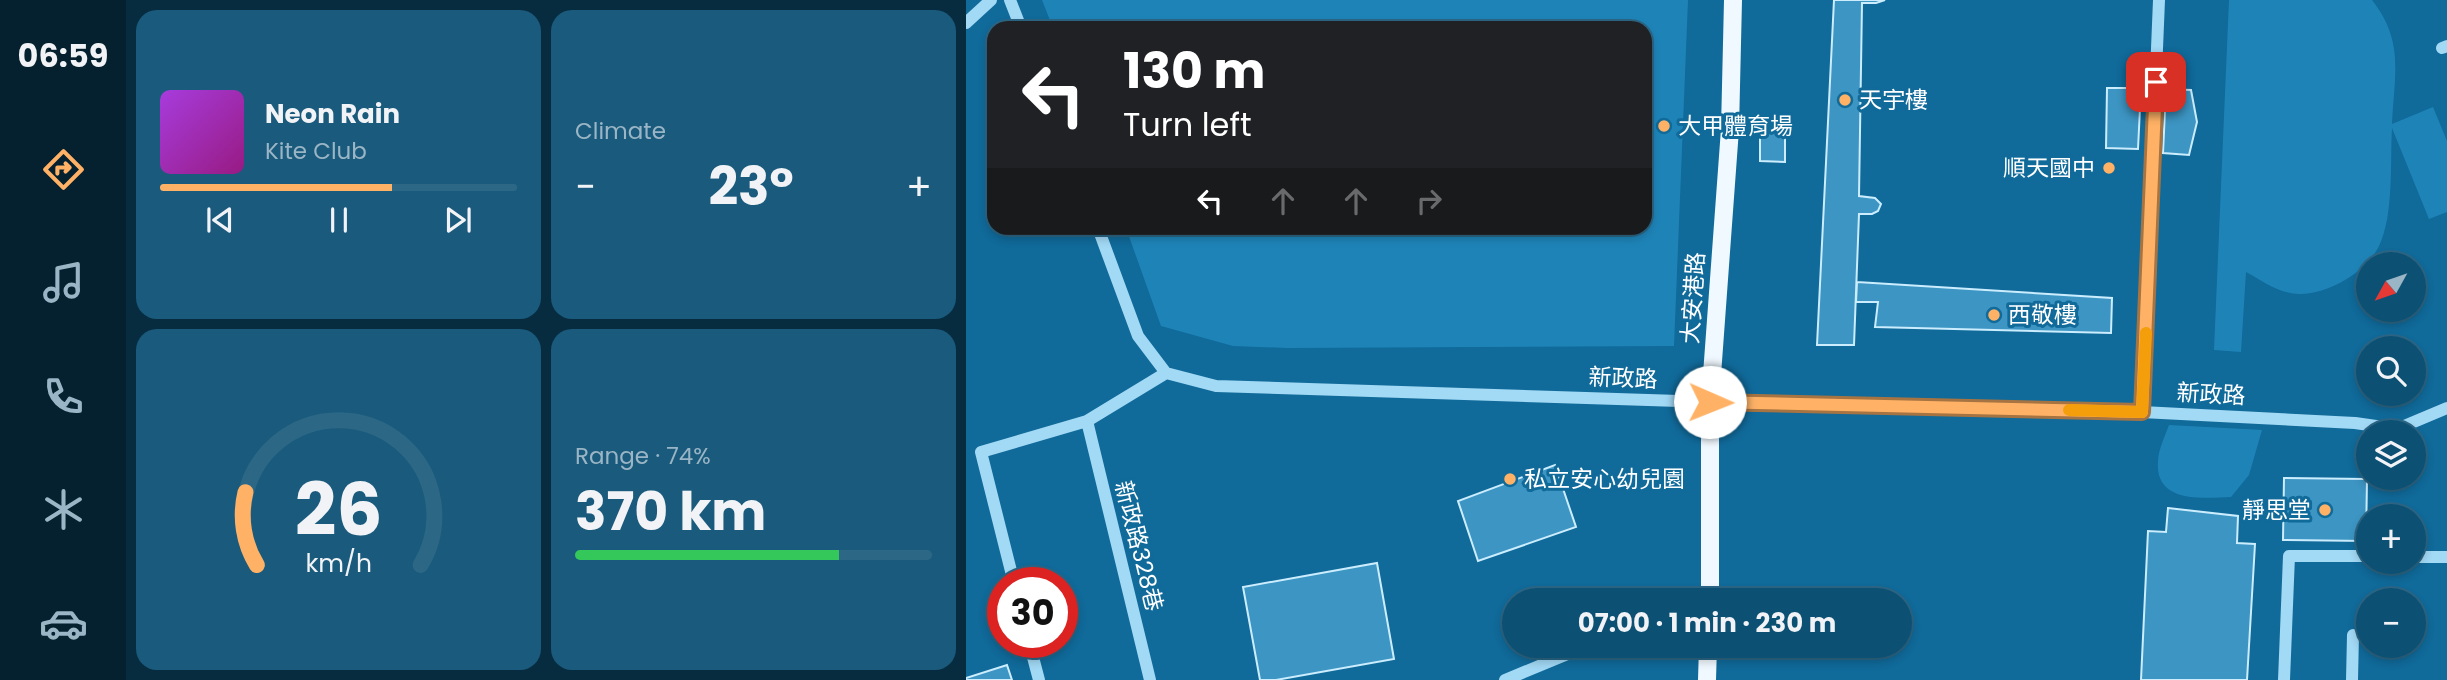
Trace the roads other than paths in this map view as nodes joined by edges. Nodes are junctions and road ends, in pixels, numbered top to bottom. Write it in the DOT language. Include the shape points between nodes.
graph roads {
  1 [pos="991,0"];
  2 [pos="1010,0"];
  3 [pos="1733,0"];
  4 [pos="2159,0"];
  5 [pos="1018,21"];
  6 [pos="966,23"];
  7 [pos="1101,235"];
  8 [pos="1166,373"];
  9 [pos="1710,402"];
  10 [pos="2447,408"];
  11 [pos="2142,412"];
  12 [pos="1087,421"];
  13 [pos="2356,556"];
  14 [pos="2426,556"];
  15 [pos="2447,557"];
  16 [pos="1010,567"];
  17 [pos="1710,588"];
  18 [pos="2353,635"];
  19 [pos="1034,658"];
  20 [pos="1558,658"];
  21 [pos="1708,658"];
  22 [pos="1039,680"];
  23 [pos="1150,680"];
  24 [pos="1505,680"];
  25 [pos="1707,680"];
  26 [pos="2284,680"];
  27 [pos="2352,680"];
  1 -- 6 [label="street"];
  2 -- 5 [label="street"];
  3 -- 9 [label="main road, 大安港路" via="1730,129"];
  4 -- 11 [label="street"];
  7 -- 8 [label="street" via="1138,336"];
  8 -- 9 [label="street, 新政路" via="1216,386"];
  8 -- 12 [label="street"];
  9 -- 11 [label="street, 新政路"];
  9 -- 17 [label="main road, 大安港路"];
  10 -- 11 [label="street, 新政路" via="2397,429"];
  12 -- 16 [label="street" via="981,452"];
  12 -- 23 [label="street, 新政路328巷"];
  13 -- 26 [label="street" via="2290,556"];
  14 -- 15 [label="street"];
  18 -- 27 [label="street"];
  19 -- 22 [label="street"];
  20 -- 24 [label="street"];
  21 -- 25 [label="main road"];
}
